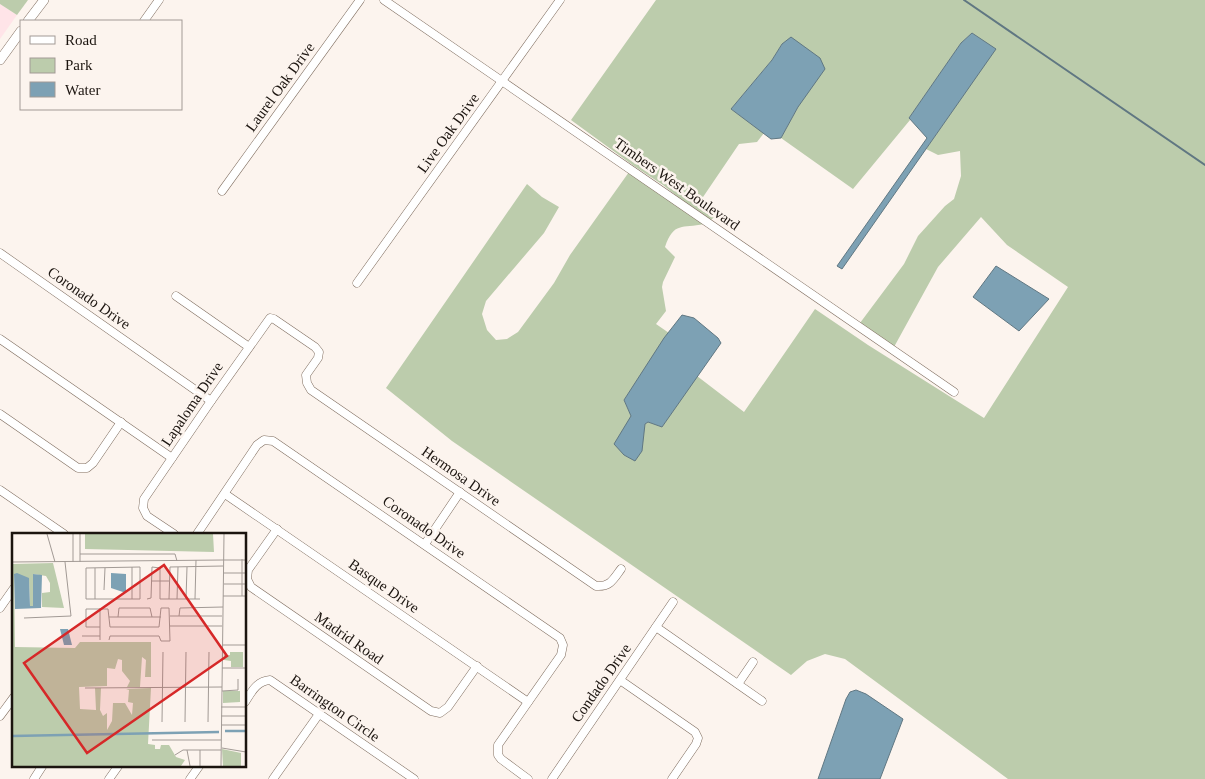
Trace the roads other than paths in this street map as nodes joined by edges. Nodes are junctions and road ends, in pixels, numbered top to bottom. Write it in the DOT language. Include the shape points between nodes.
graph roads {
  1 [pos="44,0"];
  2 [pos="159,0"];
  3 [pos="360,0"];
  4 [pos="384,0"];
  5 [pos="560,0"];
  6 [pos="29,20"];
  7 [pos="145,20"];
  8 [pos="20,32"];
  9 [pos="0,60"];
  10 [pos="503,81"];
  11 [pos="222,191"];
  12 [pos="0,253"];
  13 [pos="357,283"];
  14 [pos="176,296"];
  15 [pos="0,339"];
  16 [pos="249,347"];
  17 [pos="307,382"];
  18 [pos="954,392"];
  19 [pos="211,401"];
  20 [pos="0,414"];
  21 [pos="120,422"];
  22 [pos="172,458"];
  23 [pos="460,492"];
  24 [pos="225,494"];
  25 [pos="2,495"];
  26 [pos="277,529"];
  27 [pos="55,531"];
  28 [pos="172,533"];
  29 [pos="197,533"];
  30 [pos="424,544"];
  31 [pos="621,569"];
  32 [pos="12,591"];
  33 [pos="673,602"];
  34 [pos="0,608"];
  35 [pos="656,627"];
  36 [pos="753,662"];
  37 [pos="477,666"];
  38 [pos="620,680"];
  39 [pos="738,684"];
  40 [pos="12,700"];
  41 [pos="246,700"];
  42 [pos="762,701"];
  43 [pos="528,702"];
  44 [pos="320,714"];
  45 [pos="0,716"];
  46 [pos="42,766"];
  47 [pos="118,766"];
  48 [pos="199,766"];
  49 [pos="517,776"];
  50 [pos="34,779"];
  51 [pos="109,779"];
  52 [pos="190,779"];
  53 [pos="273,779"];
  54 [pos="414,779"];
  55 [pos="528,779"];
  56 [pos="552,779"];
  57 [pos="672,779"];
  1 -- 6 [label="main road"];
  2 -- 7 [label="street"];
  3 -- 11 [label="street, Laurel Oak Drive"];
  4 -- 10 [label="street, Timbers West Boulevard"];
  5 -- 10 [label="street, Live Oak Drive"];
  8 -- 9 [label="main road"];
  10 -- 13 [label="street, Live Oak Drive"];
  10 -- 18 [label="street, Timbers West Boulevard"];
  12 -- 19 [label="street, Coronado Drive"];
  14 -- 16 [label="street"];
  15 -- 21 [label="street"];
  16 -- 17 [label="street, Lapaloma Drive" via="270,318 274,319 319,352 306,375"];
  16 -- 19 [label="street, Lapaloma Drive"];
  17 -- 23 [label="street, Hermosa Drive" via="312,390"];
  19 -- 22 [label="street, Lapaloma Drive"];
  20 -- 21 [label="street" via="78,468 86,468 93,463"];
  21 -- 22 [label="street"];
  22 -- 28 [label="street, Lapaloma Drive" via="144,499 142,508 147,516"];
  23 -- 30 [label="street"];
  23 -- 31 [label="street, Hermosa Drive" via="596,586 611,584"];
  24 -- 26 [label="street, Basque Drive"];
  24 -- 29 [label="street"];
  24 -- 30 [label="street, Coronado Drive" via="257,445 264,440 274,440"];
  25 -- 27 [label="street"];
  26 -- 37 [label="street, Basque Drive"];
  26 -- 37 [label="street, Madrid Road" via="248,570 247,579 251,587 431,712 440,712 448,707"];
  30 -- 43 [label="street, Coronado Drive" via="560,638 564,645 561,655"];
  32 -- 34 [label="street"];
  33 -- 35 [label="street, Condado Drive"];
  35 -- 38 [label="street, Condado Drive"];
  35 -- 39 [label="street"];
  36 -- 39 [label="street"];
  37 -- 43 [label="street, Basque Drive"];
  38 -- 56 [label="street, Condado Drive"];
  38 -- 57 [label="street" via="696,732 696,744"];
  39 -- 42 [label="street"];
  40 -- 45 [label="street"];
  41 -- 44 [label="street, Barrington Circle" via="257,684 270,680"];
  43 -- 49 [label="street" via="498,745 501,760"];
  44 -- 53 [label="street"];
  44 -- 54 [label="street, Barrington Circle"];
  46 -- 50 [label="street"];
  47 -- 51 [label="street"];
  48 -- 52 [label="street"];
  49 -- 55 [label="street"];
}
